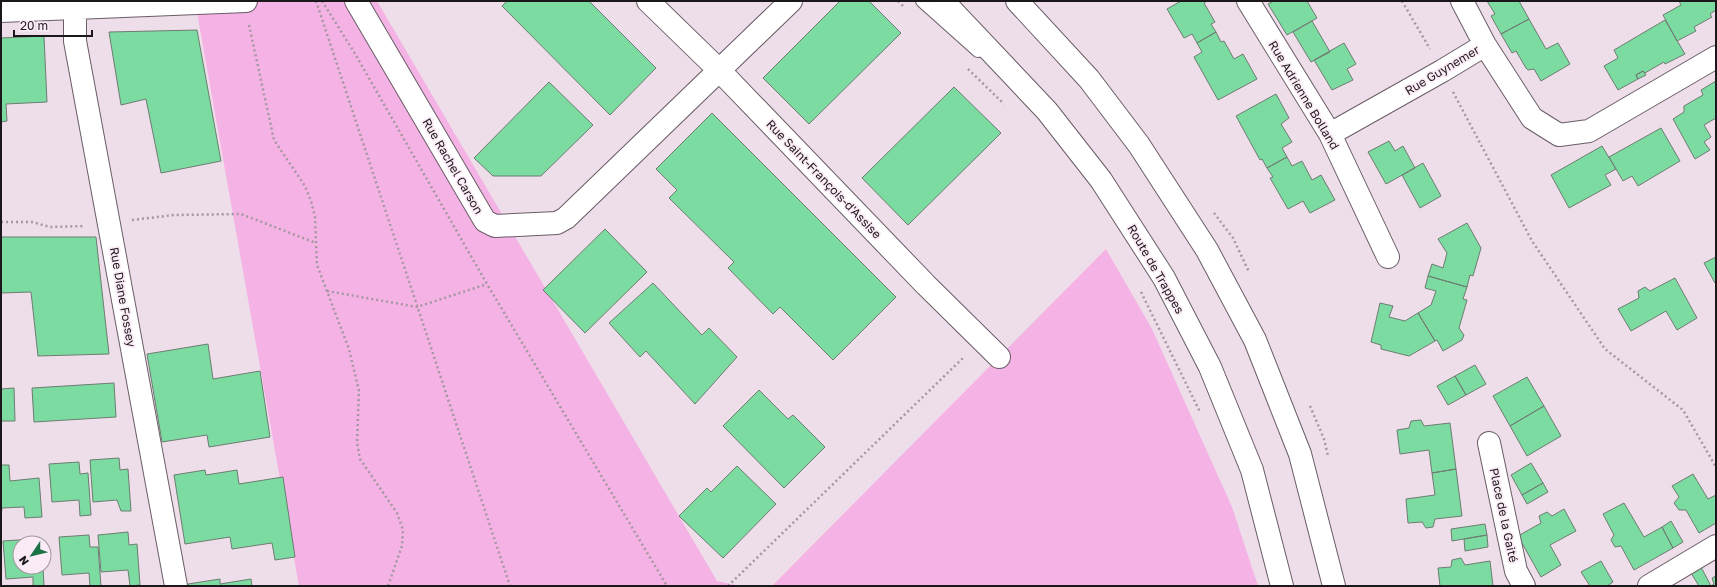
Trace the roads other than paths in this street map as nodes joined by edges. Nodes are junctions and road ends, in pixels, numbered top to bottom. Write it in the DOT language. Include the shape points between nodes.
graph roads {
  1 [pos="356,1"];
  2 [pos="648,1"];
  3 [pos="791,1"];
  4 [pos="922,1"];
  5 [pos="943,1"];
  6 [pos="1017,1"];
  7 [pos="1248,1"];
  8 [pos="1462,1"];
  9 [pos="75,7"];
  10 [pos="247,10"];
  11 [pos="1,11"];
  12 [pos="1485,45"];
  13 [pos="1716,57"];
  14 [pos="719,70"];
  15 [pos="1048,111"];
  16 [pos="1330,134"];
  17 [pos="1388,257"];
  18 [pos="999,357"];
  19 [pos="1489,443"];
  20 [pos="1716,546"];
  21 [pos="176,586"];
  22 [pos="1282,586"];
  23 [pos="1334,586"];
  24 [pos="1524,586"];
  25 [pos="1649,586"];
  1 -- 14 [label="street, Rue Rachel Carson" via="485,221 495,226 557,224 566,218"];
  2 -- 14 [label="street, Rue Saint-François-d'Assise"];
  3 -- 14 [label="street, Rue Rachel Carson"];
  4 -- 15 [label="lane"];
  5 -- 15 [label="street, Route de Trappes"];
  6 -- 23 [label="street" via="1098,91 1139,145 1207,250 1255,340 1300,454"];
  7 -- 16 [label="street, Rue Adrienne Bolland"];
  8 -- 12 [label="street"];
  9 -- 10 [label="street"];
  9 -- 11 [label="street"];
  9 -- 21 [label="street, Rue Diane Fossey" via="75,41"];
  12 -- 13 [label="street, Rue Guynemer" via="1532,118 1559,135 1589,131"];
  12 -- 16 [label="street, Rue Guynemer"];
  14 -- 18 [label="street, Rue Saint-François-d'Assise"];
  15 -- 22 [label="street, Route de Trappes" via="1102,180 1164,278 1210,367 1252,470"];
  16 -- 17 [label="street, Rue Adrienne Bolland"];
  19 -- 24 [label="street, Place de la Gaité" via="1516,571"];
  20 -- 25 [label="street"];
}
